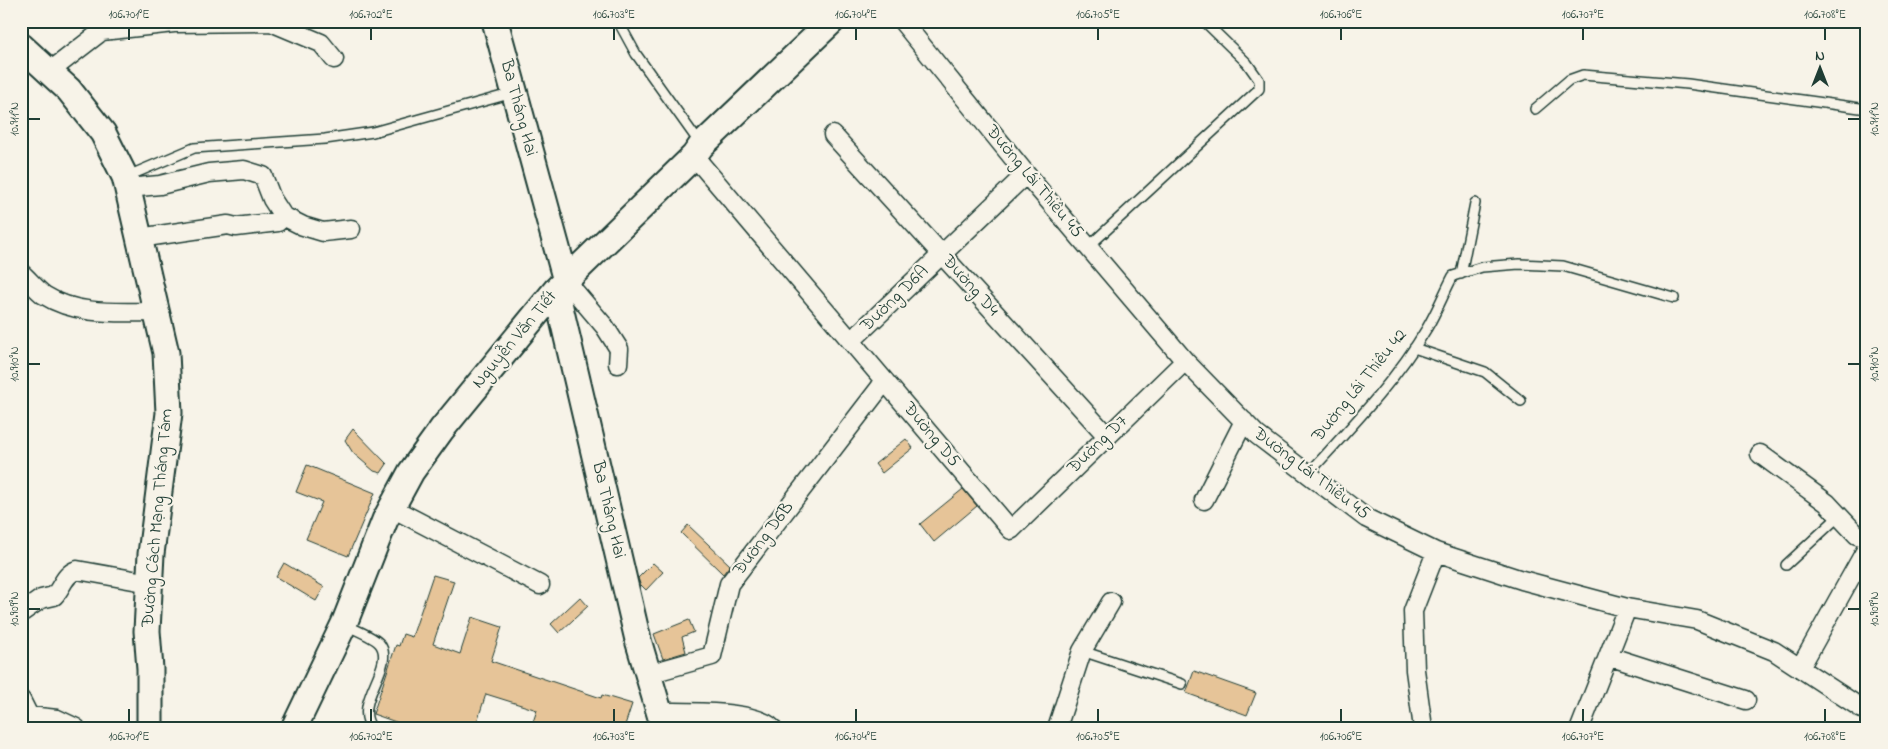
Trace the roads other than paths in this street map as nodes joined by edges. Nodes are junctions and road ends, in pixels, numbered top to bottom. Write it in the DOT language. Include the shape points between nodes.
graph roads {
  1 [pos="495,21"];
  2 [pos="618,21"];
  3 [pos="832,21"];
  4 [pos="902,21"];
  5 [pos="1204,21"];
  6 [pos="174,22"];
  7 [pos="271,22"];
  8 [pos="100,26"];
  9 [pos="22,49"];
  10 [pos="334,58"];
  11 [pos="49,72"];
  12 [pos="514,93"];
  13 [pos="1535,109"];
  14 [pos="1867,109"];
  15 [pos="833,135"];
  16 [pos="697,151"];
  17 [pos="1026,174"];
  18 [pos="126,183"];
  19 [pos="1475,204"];
  20 [pos="283,216"];
  21 [pos="351,229"];
  22 [pos="139,238"];
  23 [pos="1088,247"];
  24 [pos="941,254"];
  25 [pos="21,273"];
  26 [pos="1461,274"];
  27 [pos="561,285"];
  28 [pos="1674,298"];
  29 [pos="155,312"];
  30 [pos="850,341"];
  31 [pos="1414,348"];
  32 [pos="1185,361"];
  33 [pos="618,364"];
  34 [pos="885,382"];
  35 [pos="1521,401"];
  36 [pos="1244,421"];
  37 [pos="1107,436"];
  38 [pos="1760,454"];
  39 [pos="1308,474"];
  40 [pos="1204,500"];
  41 [pos="392,508"];
  42 [pos="1839,516"];
  43 [pos="1011,530"];
  44 [pos="1867,538"];
  45 [pos="1867,548"];
  46 [pos="1436,552"];
  47 [pos="1786,565"];
  48 [pos="150,583"];
  49 [pos="540,586"];
  50 [pos="1111,602"];
  51 [pos="1627,608"];
  52 [pos="21,613"];
  53 [pos="344,624"];
  54 [pos="1082,651"];
  55 [pos="1608,656"];
  56 [pos="1800,668"];
  57 [pos="648,674"];
  58 [pos="1182,684"];
  59 [pos="21,700"];
  60 [pos="1746,700"];
  61 [pos="1867,712"];
  62 [pos="26,720"];
  63 [pos="661,720"];
  64 [pos="76,728"];
  65 [pos="150,728"];
  66 [pos="294,728"];
  67 [pos="372,728"];
  68 [pos="772,728"];
  69 [pos="1056,728"];
  70 [pos="1423,728"];
  71 [pos="1580,728"];
  1 -- 12 [label="street, Ba Tháng Hai"];
  2 -- 16 [label="lane"];
  3 -- 16 [label="street, Nguyễn Văn Tiết"];
  4 -- 17 [label="street, Đường Lái Thiêu 45"];
  5 -- 23 [label="lane" via="1247,63 1259,80 1259,89"];
  6 -- 7 [label="street"];
  6 -- 8 [label="street"];
  7 -- 10 [label="street" via="321,43"];
  8 -- 11 [label="street"];
  9 -- 11 [label="street, Đường Cách Mạng Tháng Tám"];
  11 -- 18 [label="street, Đường Cách Mạng Tháng Tám" via="69,90 104,133"];
  12 -- 18 [label="lane" via="373,132 325,139 194,148"];
  12 -- 27 [label="street, Ba Tháng Hai"];
  13 -- 14 [label="lane" via="1569,80 1583,75 1688,84"];
  15 -- 24 [label="street, Đường D4"];
  16 -- 27 [label="street, Nguyễn Văn Tiết"];
  16 -- 30 [label="street, Đường D5"];
  17 -- 23 [label="street, Đường Lái Thiêu 45"];
  17 -- 24 [label="street, Đường D6A"];
  18 -- 20 [label="street" via="160,185 209,173 244,170 263,176"];
  18 -- 22 [label="street, Đường Cách Mạng Tháng Tám"];
  19 -- 26 [label="lane"];
  20 -- 21 [label="street" via="323,232"];
  20 -- 22 [label="street" via="278,222 236,227 228,224"];
  22 -- 29 [label="street, Đường Cách Mạng Tháng Tám"];
  23 -- 32 [label="street, Đường Lái Thiêu 45"];
  24 -- 30 [label="street, Đường D6A"];
  24 -- 37 [label="street, Đường D4"];
  25 -- 29 [label="street" via="44,294 71,308"];
  26 -- 28 [label="lane" via="1482,267 1519,264 1563,266"];
  26 -- 31 [label="lane, Đường Lái Thiêu 42" via="1453,276"];
  27 -- 33 [label="street" via="605,327 619,349"];
  27 -- 41 [label="street, Nguyễn Văn Tiết" via="442,428 411,472"];
  27 -- 57 [label="street, Ba Tháng Hai"];
  29 -- 48 [label="street, Đường Cách Mạng Tháng Tám" via="166,352 169,413"];
  30 -- 34 [label="street, Đường D5"];
  31 -- 35 [label="lane" via="1485,372"];
  31 -- 39 [label="lane, Đường Lái Thiêu 42" via="1356,421"];
  32 -- 36 [label="street, Đường Lái Thiêu 45"];
  32 -- 37 [label="street, Đường D7"];
  34 -- 43 [label="street, Đường D5"];
  34 -- 57 [label="street, Đường D6B" via="729,584 712,656"];
  36 -- 39 [label="street, Đường Lái Thiêu 45"];
  36 -- 40 [label="street"];
  37 -- 43 [label="street, Đường D7"];
  38 -- 42 [label="street" via="1827,503"];
  39 -- 46 [label="street, Đường Lái Thiêu 45" via="1366,518"];
  41 -- 49 [label="street"];
  41 -- 53 [label="street, Nguyễn Văn Tiết"];
  42 -- 44 [label="street" via="1857,535"];
  42 -- 47 [label="lane"];
  45 -- 56 [label="street"];
  46 -- 51 [label="street, Đường Lái Thiêu 45" via="1522,580"];
  46 -- 70 [label="street" via="1414,611 1415,670"];
  48 -- 52 [label="street" via="77,570 64,580 54,596 41,599"];
  48 -- 65 [label="street, Đường Cách Mạng Tháng Tám" via="147,631"];
  50 -- 54 [label="street"];
  51 -- 55 [label="street"];
  51 -- 56 [label="street, Đường Lái Thiêu 45" via="1697,620 1774,651"];
  53 -- 66 [label="street, Nguyễn Văn Tiết"];
  53 -- 67 [label="lane" via="376,641 382,649 383,661 365,711"];
  54 -- 58 [label="lane"];
  54 -- 69 [label="street"];
  55 -- 60 [label="street"];
  55 -- 71 [label="street"];
  56 -- 61 [label="street, Đường Lái Thiêu 45"];
  57 -- 63 [label="street, Ba Tháng Hai"];
  59 -- 62 [label="street"];
  62 -- 64 [label="street" via="57,719"];
  63 -- 68 [label="street" via="696,711 745,716 767,723"];
}
